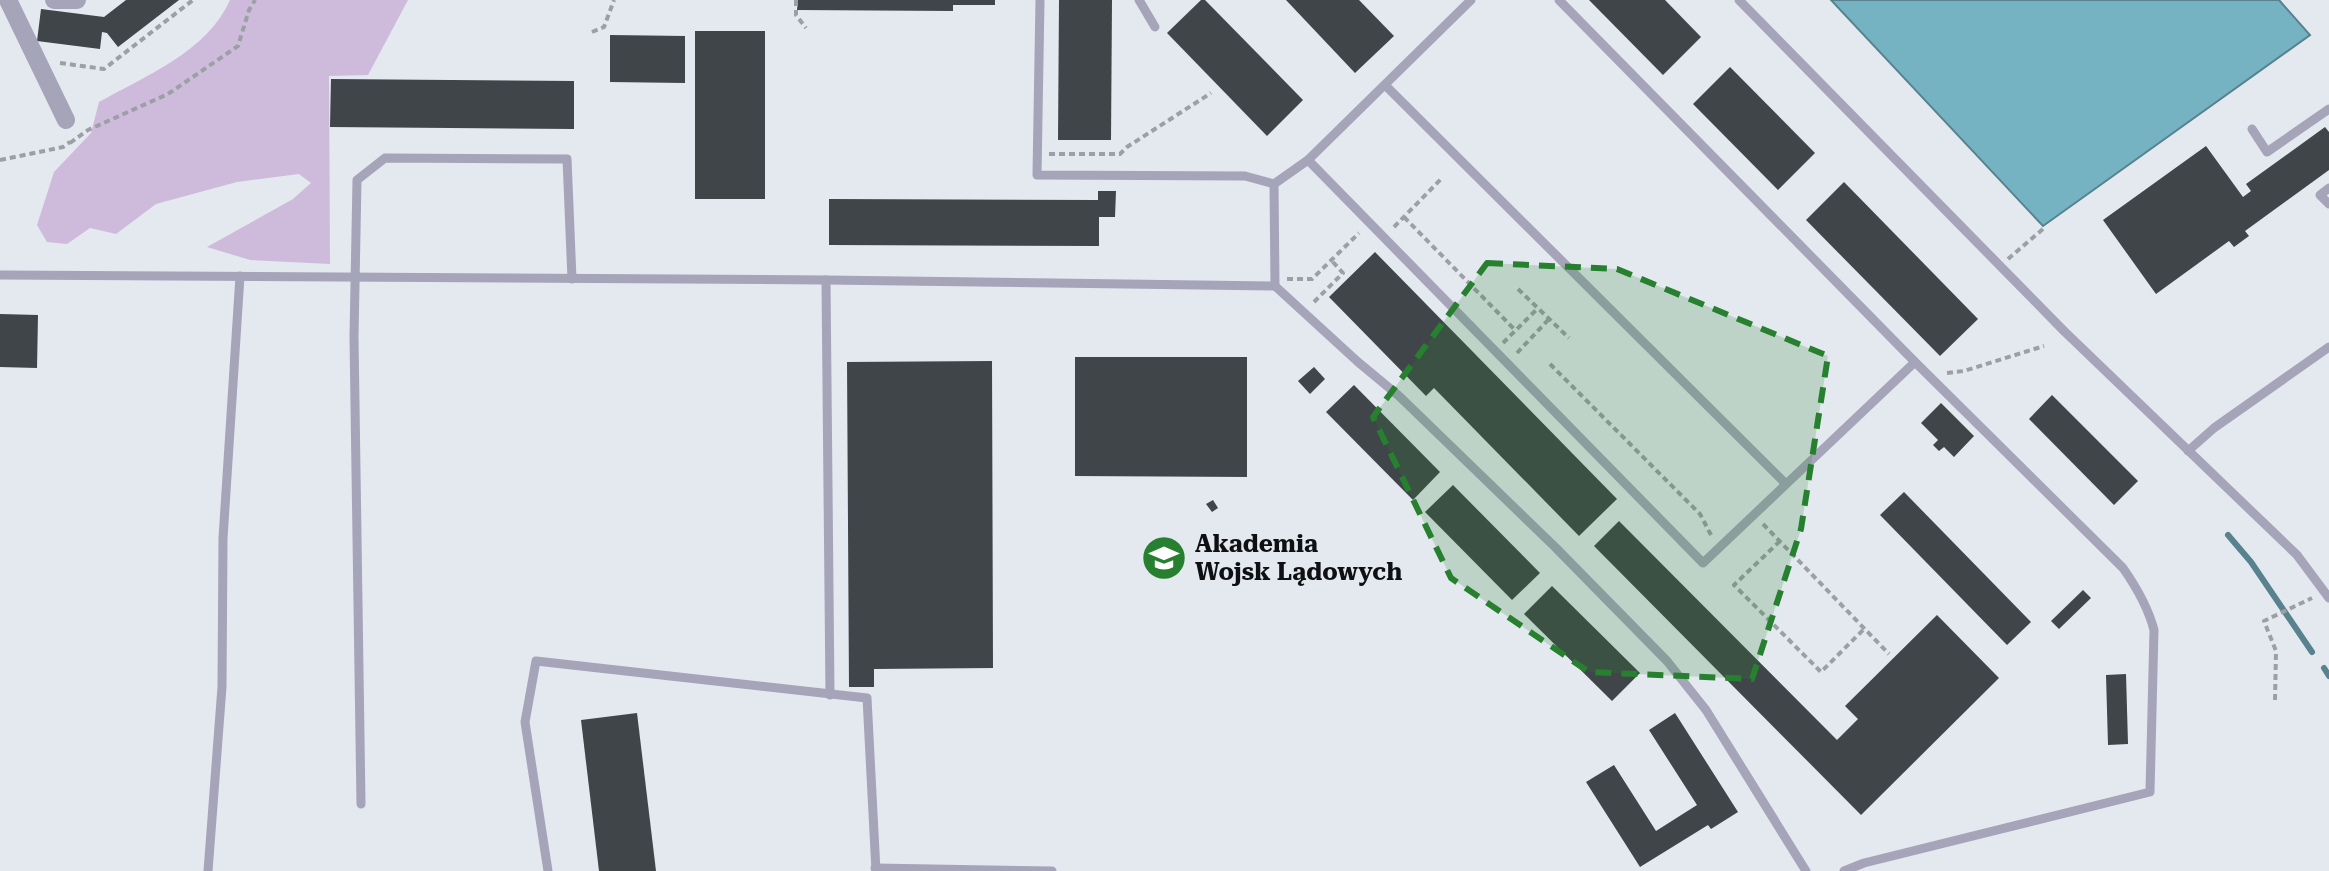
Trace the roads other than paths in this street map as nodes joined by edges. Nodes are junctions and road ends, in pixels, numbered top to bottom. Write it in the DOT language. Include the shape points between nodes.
graph roads {
  1 [pos="8,0"];
  2 [pos="54,0"];
  3 [pos="77,0"];
  4 [pos="1040,0"];
  5 [pos="1139,0"];
  6 [pos="1471,0"];
  7 [pos="1559,0"];
  8 [pos="1739,0"];
  9 [pos="1155,27"];
  10 [pos="1385,85"];
  11 [pos="2329,109"];
  12 [pos="66,120"];
  13 [pos="2252,129"];
  14 [pos="1308,160"];
  15 [pos="1274,184"];
  16 [pos="2329,188"];
  17 [pos="2329,204"];
  18 [pos="0,275"];
  19 [pos="240,276"];
  20 [pos="357,277"];
  21 [pos="572,279"];
  22 [pos="826,280"];
  23 [pos="1275,286"];
  24 [pos="2329,347"];
  25 [pos="1915,362"];
  26 [pos="2188,451"];
  27 [pos="1785,483"];
  28 [pos="2327,594"];
  29 [pos="830,695"];
  30 [pos="361,804"];
  31 [pos="876,870"];
  32 [pos="208,871"];
  33 [pos="548,871"];
  34 [pos="1052,871"];
  35 [pos="1806,871"];
  36 [pos="1844,871"];
  1 -- 12 [label="street"];
  2 -- 3 [label="street"];
  4 -- 15 [label="lane" via="1037,175 1245,176"];
  5 -- 9 [label="lane"];
  6 -- 10 [label="lane"];
  7 -- 25 [label="lane"];
  8 -- 26 [label="lane"];
  10 -- 14 [label="lane"];
  10 -- 27 [label="lane"];
  11 -- 13 [label="lane" via="2267,152"];
  14 -- 15 [label="lane"];
  14 -- 27 [label="lane" via="1703,563"];
  15 -- 23 [label="lane"];
  16 -- 17 [label="lane" via="2320,195"];
  18 -- 19 [label="lane"];
  19 -- 20 [label="lane"];
  19 -- 32 [label="lane" via="223,538 222,687"];
  20 -- 21 [label="lane"];
  20 -- 21 [label="lane" via="357,180 385,158 567,159"];
  20 -- 30 [label="lane"];
  21 -- 22 [label="lane"];
  22 -- 23 [label="lane"];
  22 -- 29 [label="lane"];
  23 -- 35 [label="lane" via="1399,396 1667,661 1706,710"];
  24 -- 26 [label="lane"];
  25 -- 27 [label="lane"];
  25 -- 36 [label="lane" via="2123,568 2146,604 2154,630 2150,792"];
  26 -- 28 [label="lane" via="2297,555"];
  29 -- 31 [label="lane" via="867,698"];
  29 -- 33 [label="lane" via="536,661 525,722"];
  31 -- 34 [label="lane"];
}
